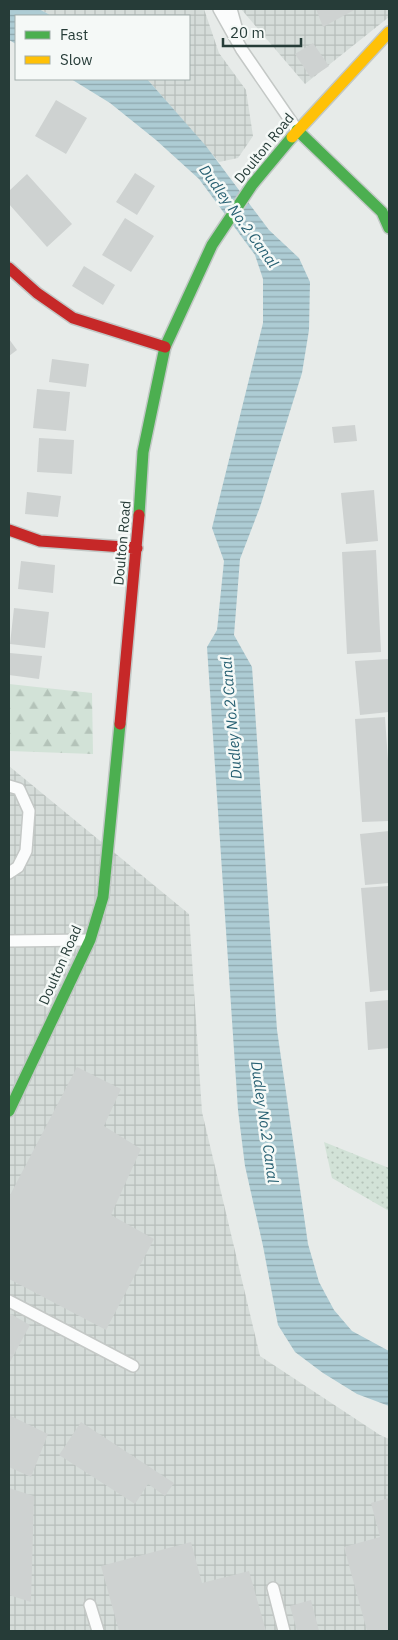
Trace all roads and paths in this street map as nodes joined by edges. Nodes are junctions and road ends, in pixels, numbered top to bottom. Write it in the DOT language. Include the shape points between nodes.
graph roads {
  1 [pos="220,9"];
  2 [pos="232,9"];
  3 [pos="389,32"];
  4 [pos="242,50"];
  5 [pos="297,130"];
  6 [pos="386,211"];
  7 [pos="389,228"];
  8 [pos="9,268"];
  9 [pos="165,347"];
  10 [pos="9,530"];
  11 [pos="137,548"];
  12 [pos="9,786"];
  13 [pos="9,874"];
  14 [pos="90,940"];
  15 [pos="9,941"];
  16 [pos="9,1111"];
  17 [pos="9,1301"];
  18 [pos="133,1366"];
  19 [pos="273,1588"];
  20 [pos="90,1605"];
  21 [pos="98,1631"];
  22 [pos="284,1631"];
  1 -- 4 [label="lane"];
  2 -- 4 [label="lane"];
  3 -- 5 [label="street, Doulton Road"];
  4 -- 5 [label="lane"];
  5 -- 6 [label="street"];
  5 -- 9 [label="street, Doulton Road" via="252,185 212,244"];
  6 -- 7 [label="street"];
  8 -- 9 [label="street" via="73,318"];
  9 -- 11 [label="street, Doulton Road" via="144,452"];
  10 -- 11 [label="street" via="40,541"];
  11 -- 14 [label="street, Doulton Road" via="103,897"];
  12 -- 13 [label="lane" via="19,789 30,811 26,851 18,867"];
  14 -- 15 [label="lane"];
  14 -- 16 [label="street, Doulton Road"];
  17 -- 18 [label="lane"];
  19 -- 22 [label="lane"];
  20 -- 21 [label="lane"];
}
